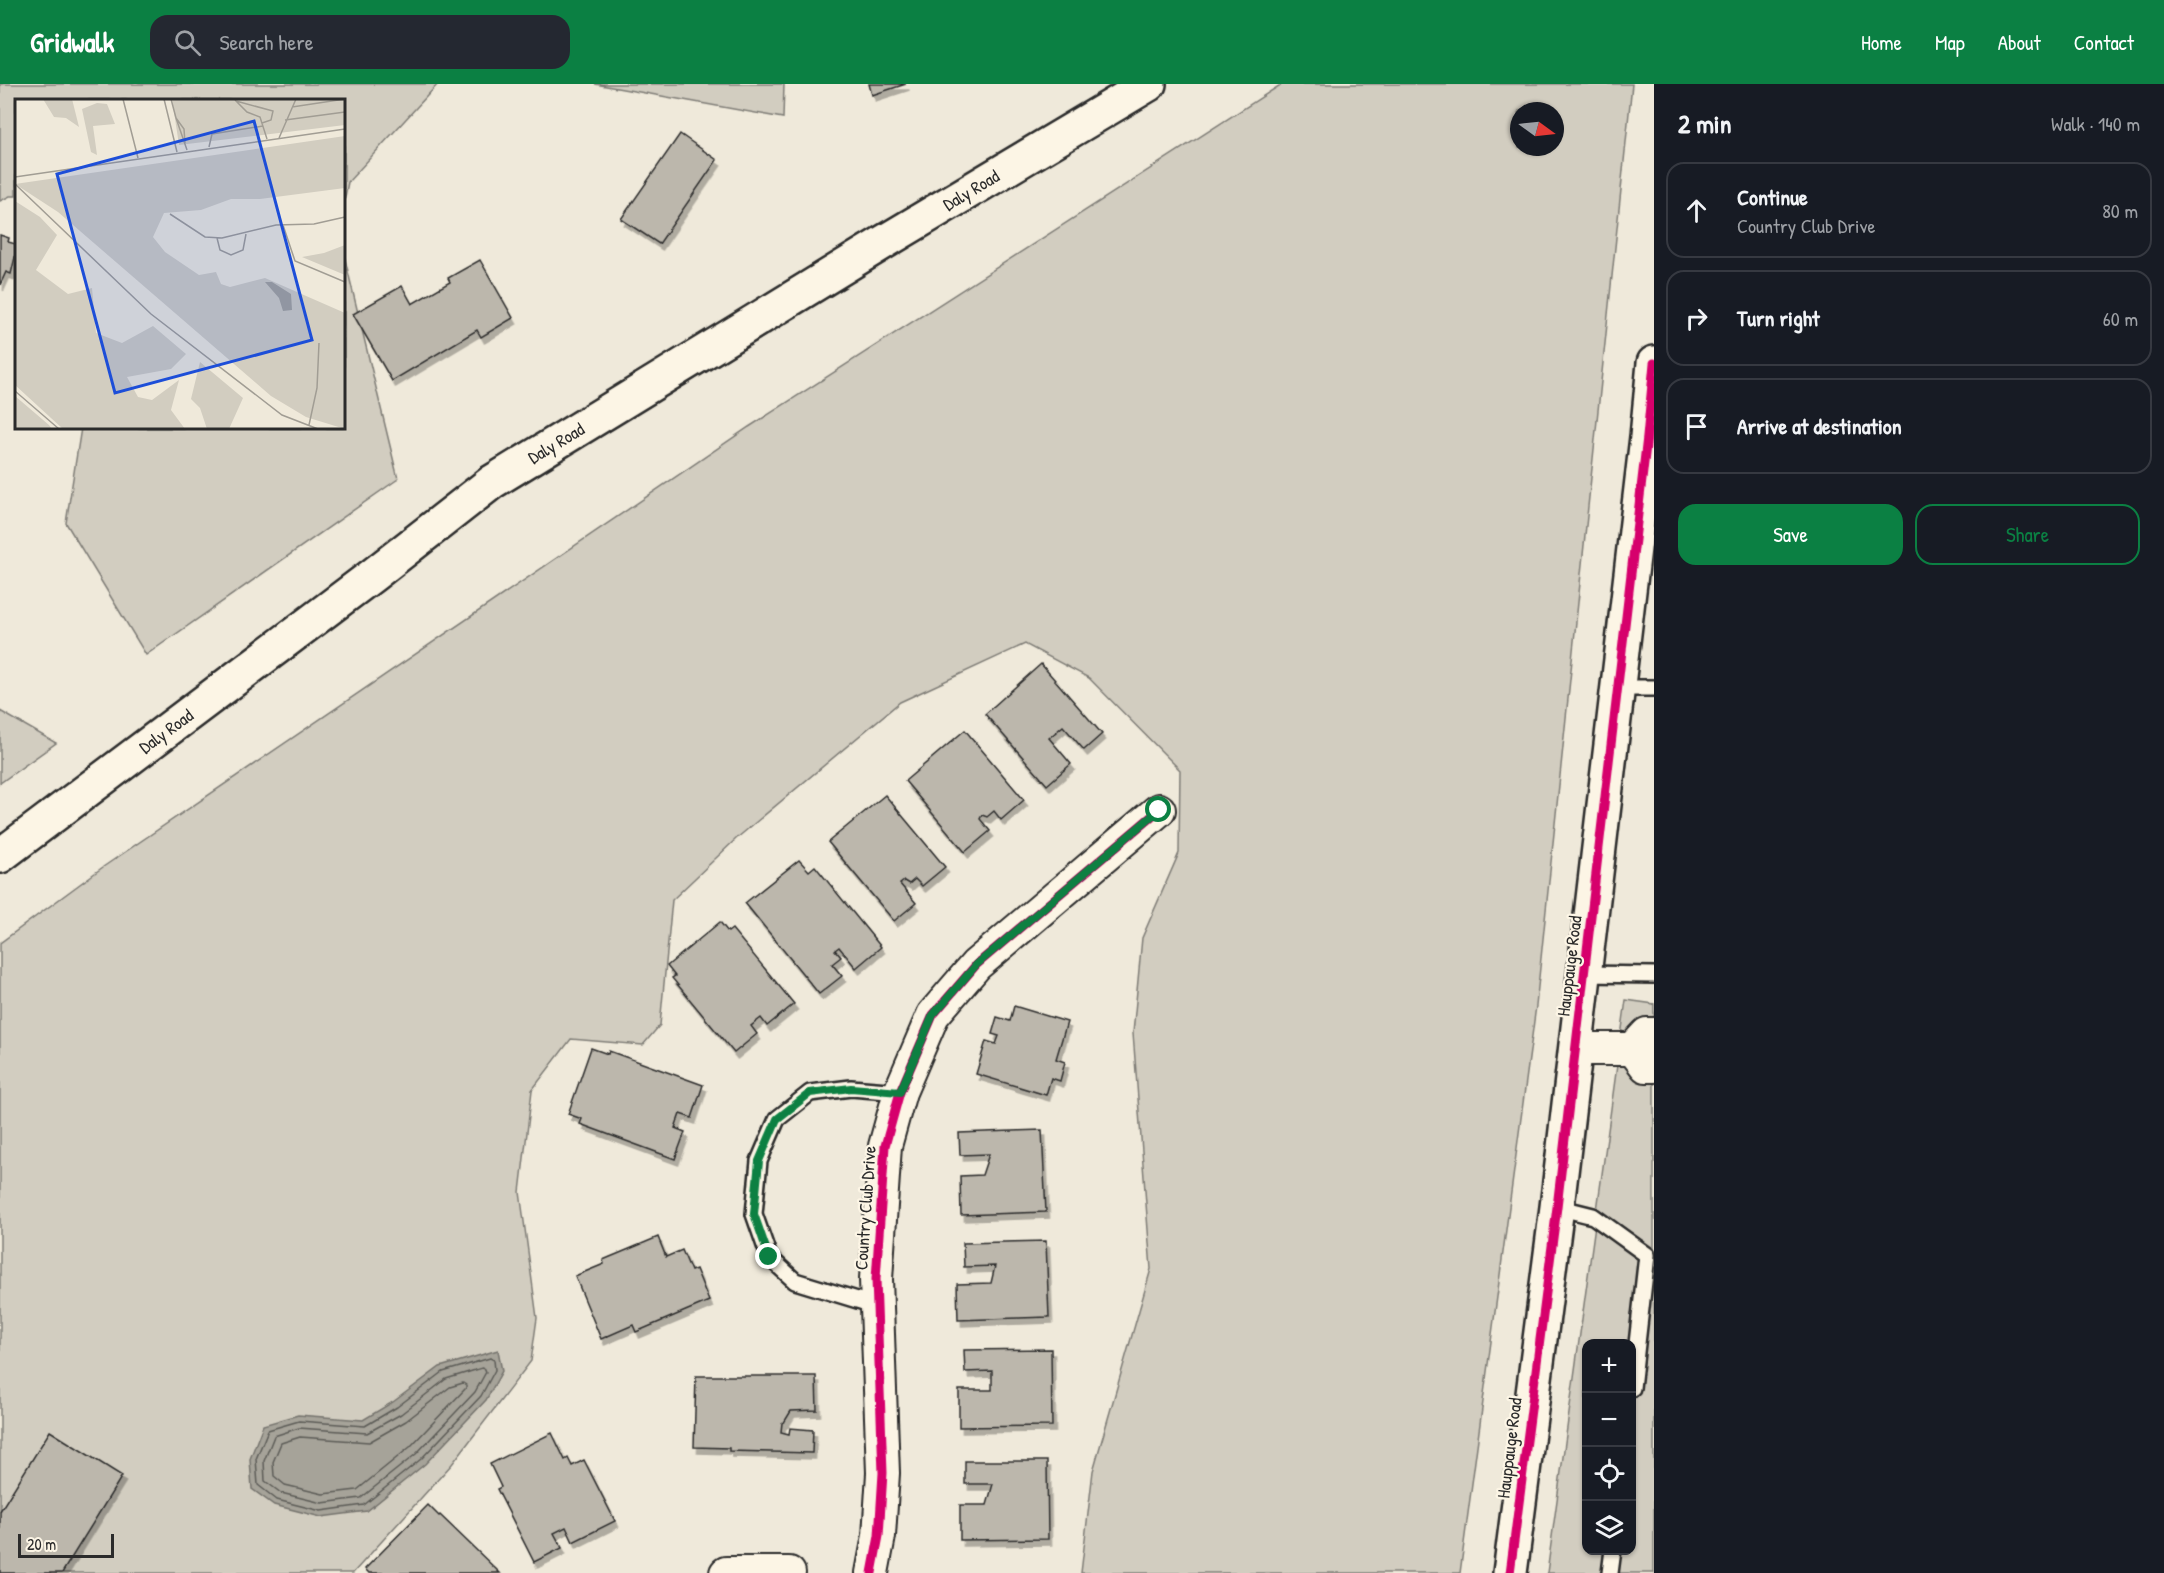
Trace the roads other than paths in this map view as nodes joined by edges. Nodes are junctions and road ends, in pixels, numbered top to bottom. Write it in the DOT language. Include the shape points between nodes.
graph roads {
  1 [pos="1149,84"];
  2 [pos="1654,363"];
  3 [pos="1618,688"];
  4 [pos="1654,688"];
  5 [pos="1159,810"];
  6 [pos="0,856"];
  7 [pos="1584,974"];
  8 [pos="1654,975"];
  9 [pos="1576,1049"];
  10 [pos="1647,1050"];
  11 [pos="900,1092"];
  12 [pos="1557,1207"];
  13 [pos="877,1306"];
  14 [pos="1636,1353"];
  15 [pos="1612,1555"];
  16 [pos="726,1573"];
  17 [pos="789,1573"];
  18 [pos="872,1573"];
  19 [pos="1510,1573"];
  20 [pos="1610,1573"];
  1 -- 6 [label="main road, Daly Road" via="492,482"];
  2 -- 3 [label="main road, Hauppauge Road"];
  3 -- 4 [label="lane"];
  3 -- 7 [label="main road, Hauppauge Road"];
  5 -- 11 [label="street, Country Club Drive" via="976,965 933,1015"];
  7 -- 8 [label="lane"];
  7 -- 9 [label="main road, Hauppauge Road"];
  9 -- 10 [label="street"];
  9 -- 12 [label="main road, Hauppauge Road"];
  11 -- 13 [label="street, Country Club Drive" via="885,1146"];
  11 -- 13 [label="lane" via="851,1088 810,1093 777,1119 759,1161 754,1214 769,1257 795,1281"];
  12 -- 14 [label="lane" via="1593,1216 1647,1255"];
  12 -- 19 [label="main road, Hauppauge Road"];
  13 -- 18 [label="street, Country Club Drive" via="883,1473"];
  15 -- 20 [label="lane"];
  16 -- 17 [label="street"];
}
